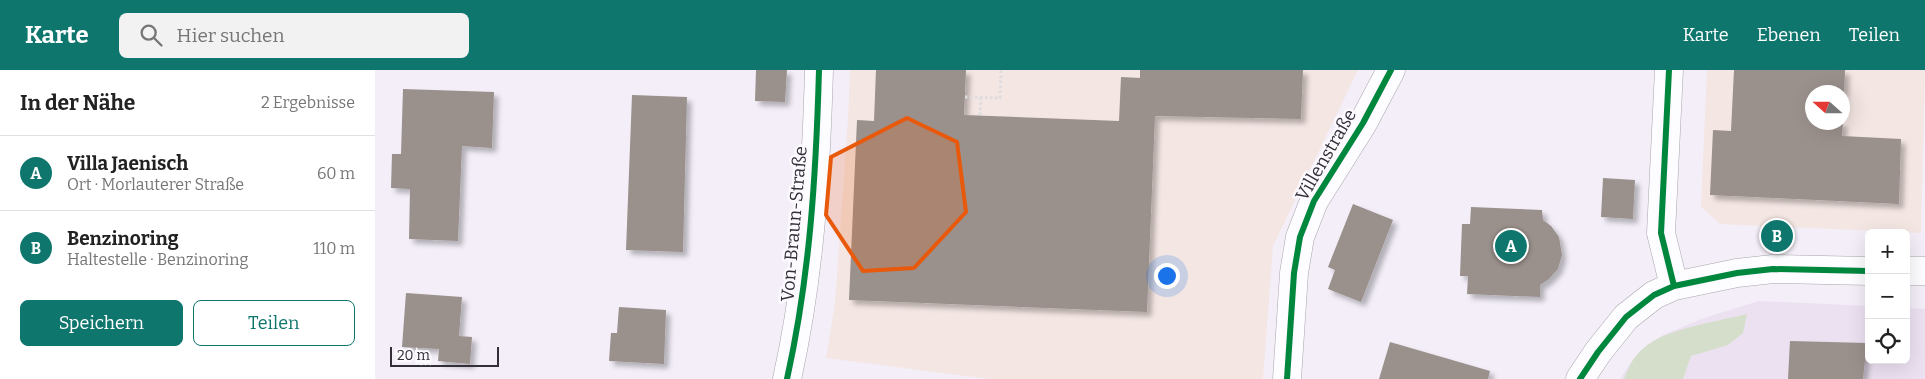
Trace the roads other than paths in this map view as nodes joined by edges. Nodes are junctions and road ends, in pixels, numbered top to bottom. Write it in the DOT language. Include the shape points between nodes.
graph roads {
  1 [pos="819,70"];
  2 [pos="1391,70"];
  3 [pos="1669,70"];
  4 [pos="1865,271"];
  5 [pos="1910,271"];
  6 [pos="1925,271"];
  7 [pos="1674,286"];
  8 [pos="787,379"];
  9 [pos="1287,379"];
  10 [pos="1580,379"];
  1 -- 8 [label="street, Von-Braun-Straße" via="810,244"];
  2 -- 9 [label="street, Villenstraße" via="1363,123 1314,202 1300,237 1294,273"];
  3 -- 7 [label="street" via="1661,233"];
  4 -- 7 [label="street" via="1773,269"];
  5 -- 6 [label="street"];
  7 -- 10 [label="street" via="1654,295 1626,317"];
}
